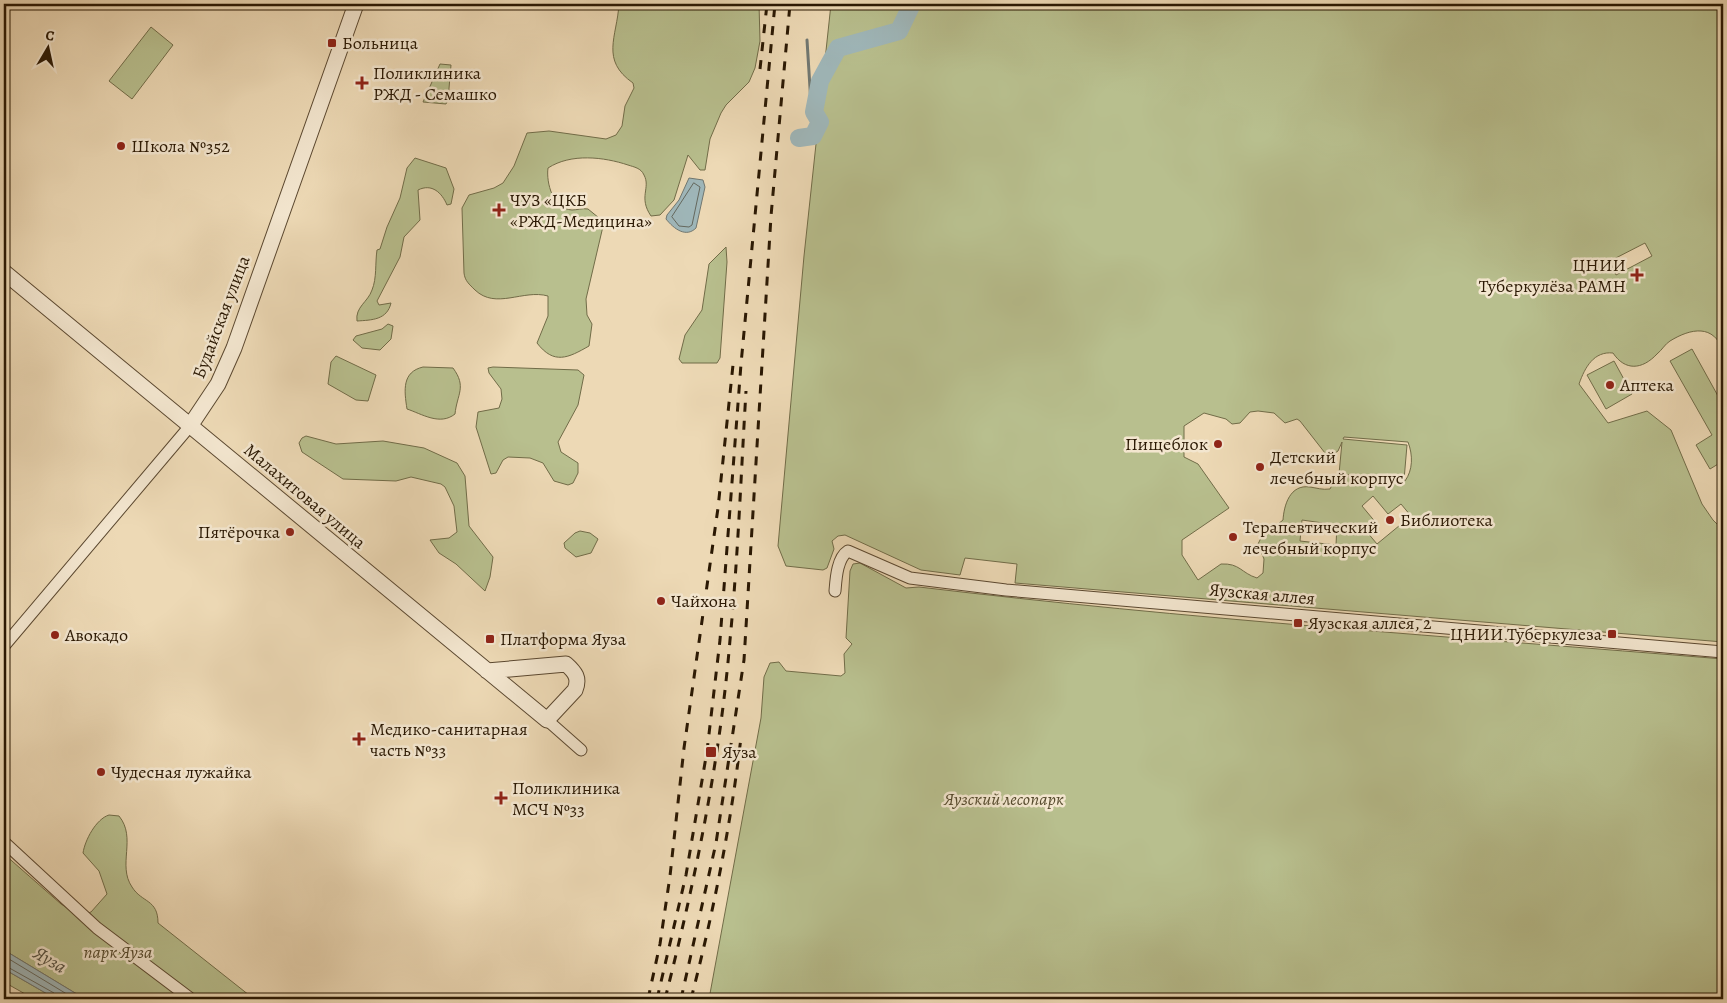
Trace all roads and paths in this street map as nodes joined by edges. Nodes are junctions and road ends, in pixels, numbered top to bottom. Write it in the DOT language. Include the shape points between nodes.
graph roads {
  1 [pos="356,4"];
  2 [pos="4,272"];
  3 [pos="190,426"];
  4 [pos="834,591"];
  5 [pos="4,646"];
  6 [pos="1723,652"];
  7 [pos="487,671"];
  8 [pos="547,720"];
  9 [pos="581,750"];
  10 [pos="4,842"];
  11 [pos="191,999"];
  1 -- 3 [label="street, Будайская улица" via="234,348 218,384"];
  2 -- 3 [label="street, Малахитовая улица"];
  3 -- 5 [label="street, Будайская улица"];
  3 -- 7 [label="street, Малахитовая улица"];
  4 -- 6 [label="street, Яузская аллея" via="836,576 848,551 910,578 1006,590"];
  7 -- 8 [label="street, Малахитовая улица"];
  7 -- 8 [label="street" via="566,664 575,673 578,684"];
  8 -- 9 [label="street, Малахитовая улица"];
  10 -- 11 [label="street" via="97,928"];
}
